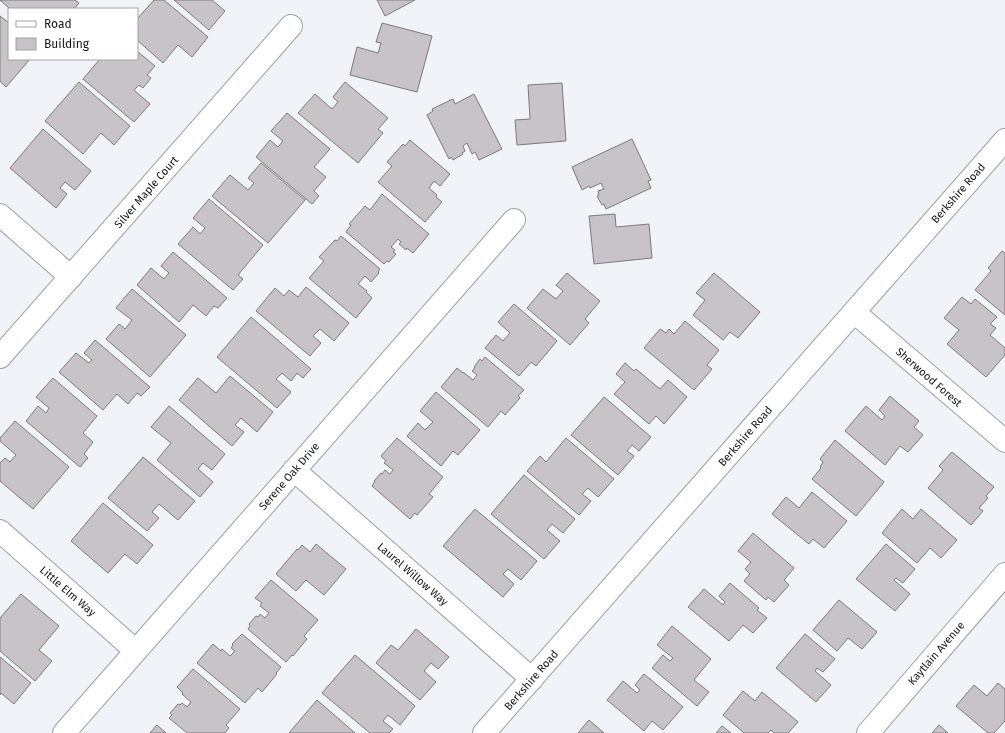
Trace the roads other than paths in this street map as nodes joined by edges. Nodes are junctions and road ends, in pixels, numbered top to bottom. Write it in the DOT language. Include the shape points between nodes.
graph roads {
  1 [pos="291,26"];
  2 [pos="1005,140"];
  3 [pos="0,215"];
  4 [pos="514,220"];
  5 [pos="71,277"];
  6 [pos="854,312"];
  7 [pos="0,358"];
  8 [pos="1005,441"];
  9 [pos="294,470"];
  10 [pos="0,531"];
  11 [pos="1005,574"];
  12 [pos="136,650"];
  13 [pos="532,679"];
  14 [pos="64,733"];
  15 [pos="484,733"];
  16 [pos="868,733"];
  1 -- 5 [label="street, Silver Maple Court"];
  2 -- 6 [label="street, Berkshire Road"];
  3 -- 5 [label="street"];
  4 -- 9 [label="street, Serene Oak Drive"];
  5 -- 7 [label="street, Silver Maple Court"];
  6 -- 8 [label="street, Sherwood Forest"];
  6 -- 13 [label="street, Berkshire Road"];
  9 -- 12 [label="street, Serene Oak Drive"];
  9 -- 13 [label="street, Laurel Willow Way"];
  10 -- 12 [label="street, Little Elm Way"];
  11 -- 16 [label="street, Kaytlain Avenue"];
  12 -- 14 [label="street, Serene Oak Drive"];
  13 -- 15 [label="street, Berkshire Road"];
}
